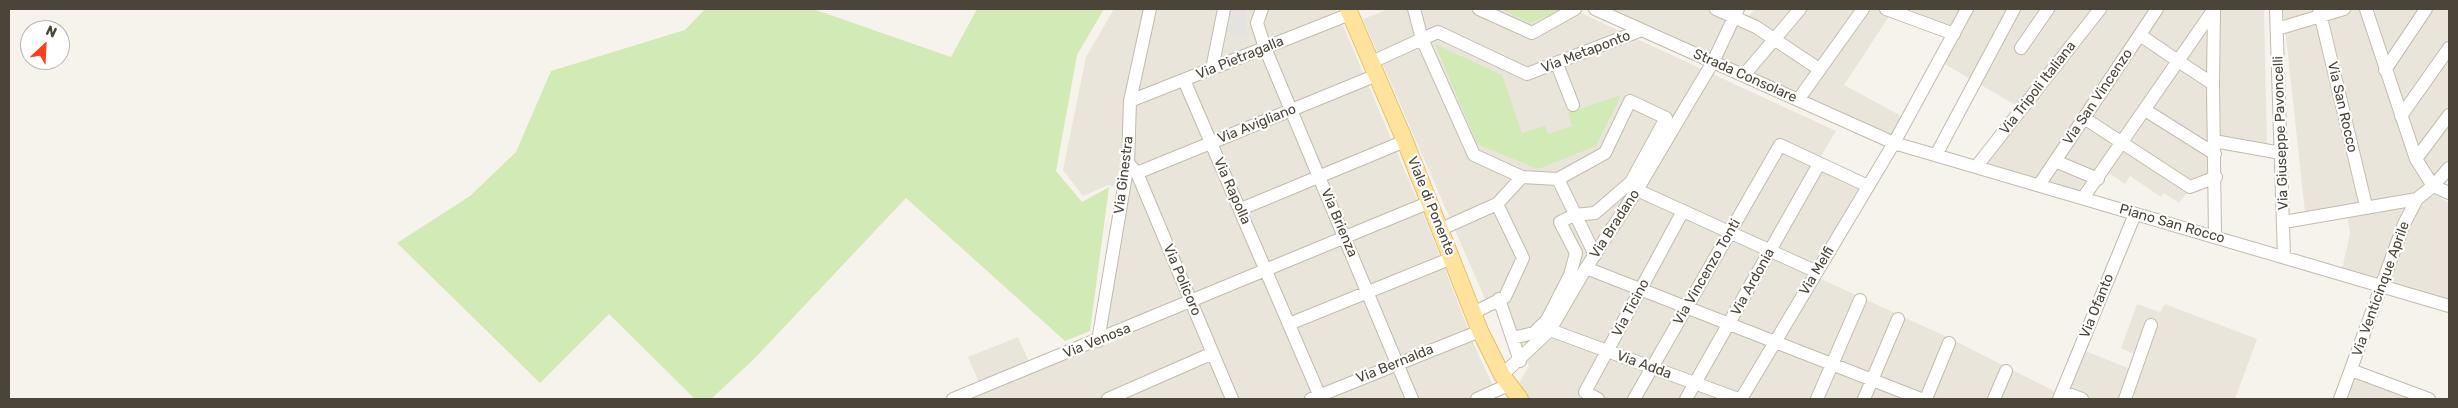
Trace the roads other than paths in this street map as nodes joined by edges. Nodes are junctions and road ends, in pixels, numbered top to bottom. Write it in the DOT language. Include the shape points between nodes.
graph roads {
  1 [pos="1150,9"];
  2 [pos="1224,9"];
  3 [pos="1262,9"];
  4 [pos="1414,9"];
  5 [pos="1479,9"];
  6 [pos="1575,9"];
  7 [pos="1595,9"];
  8 [pos="1716,9"];
  9 [pos="1800,9"];
  10 [pos="1864,9"];
  11 [pos="1886,9"];
  12 [pos="1967,9"];
  13 [pos="2014,9"];
  14 [pos="2048,9"];
  15 [pos="2100,9"];
  16 [pos="2157,9"];
  17 [pos="2214,9"];
  18 [pos="2276,9"];
  19 [pos="2344,9"];
  20 [pos="2426,9"];
  21 [pos="1349,11"];
  22 [pos="2370,12"];
  23 [pos="1737,13"];
  24 [pos="2320,13"];
  25 [pos="2277,29"];
  26 [pos="1642,30"];
  27 [pos="1954,34"];
  28 [pos="2140,35"];
  29 [pos="1422,39"];
  30 [pos="1774,39"];
  31 [pos="1266,48"];
  32 [pos="2021,48"];
  33 [pos="2449,48"];
  34 [pos="2178,61"];
  35 [pos="1713,62"];
  36 [pos="1557,64"];
  37 [pos="1212,68"];
  38 [pos="1374,68"];
  39 [pos="1819,69"];
  40 [pos="2385,70"];
  41 [pos="1744,76"];
  42 [pos="1184,80"];
  43 [pos="2213,84"];
  44 [pos="1798,100"];
  45 [pos="1130,101"];
  46 [pos="1573,105"];
  47 [pos="1292,110"];
  48 [pos="2145,110"];
  49 [pos="2449,115"];
  50 [pos="2401,116"];
  51 [pos="2084,118"];
  52 [pos="1664,134"];
  53 [pos="1405,141"];
  54 [pos="2214,141"];
  55 [pos="1211,143"];
  56 [pos="1894,143"];
  57 [pos="2123,143"];
  58 [pos="2281,153"];
  59 [pos="2215,154"];
  60 [pos="1936,155"];
  61 [pos="2416,159"];
  62 [pos="2055,161"];
  63 [pos="1128,163"];
  64 [pos="1819,164"];
  65 [pos="1976,167"];
  66 [pos="2449,168"];
  67 [pos="1137,173"];
  68 [pos="1320,177"];
  69 [pos="1522,177"];
  70 [pos="2216,178"];
  71 [pos="1558,179"];
  72 [pos="2098,179"];
  73 [pos="2038,185"];
  74 [pos="1868,186"];
  75 [pos="2433,186"];
  76 [pos="1637,190"];
  77 [pos="2449,193"];
  78 [pos="2083,198"];
  79 [pos="2417,199"];
  80 [pos="1430,202"];
  81 [pos="1497,204"];
  82 [pos="2366,206"];
  83 [pos="1241,209"];
  84 [pos="1683,211"];
  85 [pos="1574,214"];
  86 [pos="2135,214"];
  87 [pos="2284,222"];
  88 [pos="1441,229"];
  89 [pos="1730,232"];
  90 [pos="2215,237"];
  91 [pos="1345,238"];
  92 [pos="1770,251"];
  93 [pos="1595,255"];
  94 [pos="2284,257"];
  95 [pos="1452,258"];
  96 [pos="1586,268"];
  97 [pos="1266,270"];
  98 [pos="1817,272"];
  99 [pos="2381,286"];
  100 [pos="1641,290"];
  101 [pos="1368,294"];
  102 [pos="1499,299"];
  103 [pos="1860,300"];
  104 [pos="1191,302"];
  105 [pos="2449,306"];
  106 [pos="1686,308"];
  107 [pos="1473,314"];
  108 [pos="1898,318"];
  109 [pos="1289,324"];
  110 [pos="1729,325"];
  111 [pos="2152,325"];
  112 [pos="1550,330"];
  113 [pos="1480,331"];
  114 [pos="1512,338"];
  115 [pos="1098,341"];
  116 [pos="1774,342"];
  117 [pos="1949,343"];
  118 [pos="1607,352"];
  119 [pos="1213,353"];
  120 [pos="1520,361"];
  121 [pos="1397,363"];
  122 [pos="1832,365"];
  123 [pos="1652,368"];
  124 [pos="2351,370"];
  125 [pos="2006,371"];
  126 [pos="1505,380"];
  127 [pos="1872,380"];
  128 [pos="1696,384"];
  129 [pos="2061,396"];
  130 [pos="1122,397"];
  131 [pos="1317,398"];
  132 [pos="954,399"];
  133 [pos="1108,399"];
  134 [pos="1232,399"];
  135 [pos="1412,399"];
  136 [pos="1477,399"];
  137 [pos="1520,399"];
  138 [pos="1598,399"];
  139 [pos="1634,399"];
  140 [pos="1686,399"];
  141 [pos="1739,399"];
  142 [pos="1817,399"];
  143 [pos="1864,399"];
  144 [pos="1921,399"];
  145 [pos="1926,399"];
  146 [pos="1994,399"];
  147 [pos="2082,399"];
  148 [pos="2125,399"];
  149 [pos="2340,399"];
  150 [pos="2429,399"];
  1 -- 45 [label="street, Via Ginestra"];
  2 -- 37 [label="street"];
  3 -- 31 [label="street, Via Brienza" via="1257,23"];
  4 -- 29 [label="street"];
  5 -- 6 [label="street" via="1532,33"];
  7 -- 26 [label="street, Strada Consolare"];
  8 -- 23 [label="street"];
  9 -- 30 [label="street"];
  10 -- 39 [label="street"];
  11 -- 27 [label="street"];
  12 -- 27 [label="street, Via Melfi"];
  13 -- 60 [label="street"];
  14 -- 32 [label="street"];
  15 -- 65 [label="street, Via Tripoli Italiana"];
  16 -- 28 [label="street, Via San Vincenzo"];
  17 -- 34 [label="street"];
  17 -- 43 [label="street"];
  18 -- 25 [label="street, Via Giuseppe Pavoncelli"];
  19 -- 24 [label="street"];
  20 -- 40 [label="street"];
  21 -- 31 [label="street, Via Pietragalla"];
  21 -- 38 [label="main road, Viale di Ponente"];
  22 -- 40 [label="street"];
  23 -- 30 [label="street"];
  23 -- 35 [label="street, Via Bradano"];
  24 -- 25 [label="street"];
  24 -- 82 [label="street, Via San Rocco"];
  25 -- 58 [label="street, Via Giuseppe Pavoncelli"];
  26 -- 35 [label="street, Strada Consolare"];
  26 -- 36 [label="street, Via Metaponto"];
  27 -- 56 [label="street, Via Melfi"];
  28 -- 34 [label="street"];
  28 -- 51 [label="street, Via San Vincenzo"];
  29 -- 36 [label="street, Via Metaponto" via="1438,32 1527,74"];
  29 -- 38 [label="street, Via Metaponto"];
  29 -- 69 [label="street" via="1474,155"];
  30 -- 39 [label="street"];
  30 -- 41 [label="street"];
  31 -- 37 [label="street, Via Pietragalla"];
  31 -- 47 [label="street, Via Brienza"];
  33 -- 50 [label="street"];
  34 -- 43 [label="street"];
  34 -- 48 [label="street"];
  35 -- 41 [label="street, Strada Consolare"];
  35 -- 52 [label="street, Via Bradano"];
  36 -- 46 [label="street"];
  37 -- 42 [label="street, Via Pietragalla"];
  38 -- 47 [label="street, Via Avigliano"];
  38 -- 53 [label="main road, Viale di Ponente"];
  39 -- 44 [label="street"];
  40 -- 50 [label="street"];
  41 -- 44 [label="street, Strada Consolare"];
  42 -- 45 [label="street, Via Pietragalla"];
  42 -- 55 [label="street, Via Rapolla"];
  43 -- 54 [label="street"];
  44 -- 56 [label="street, Strada Consolare"];
  45 -- 63 [label="street, Via Ginestra"];
  47 -- 55 [label="street, Via Avigliano"];
  47 -- 68 [label="street, Via Brienza"];
  48 -- 57 [label="street"];
  48 -- 59 [label="street"];
  49 -- 61 [label="street"];
  50 -- 61 [label="street"];
  51 -- 57 [label="street"];
  51 -- 62 [label="street, Via San Vincenzo"];
  52 -- 71 [label="street" via="1666,118 1630,101 1605,153"];
  52 -- 76 [label="street, Via Bradano"];
  52 -- 85 [label="street" via="1631,182 1595,213"];
  53 -- 68 [label="street"];
  53 -- 80 [label="main road, Viale di Ponente"];
  54 -- 58 [label="street"];
  54 -- 59 [label="street"];
  55 -- 67 [label="street, Via Avigliano"];
  55 -- 83 [label="street, Via Rapolla"];
  56 -- 60 [label="street, Piano San Rocco"];
  56 -- 74 [label="street, Via Melfi"];
  57 -- 70 [label="street" via="2190,187"];
  57 -- 72 [label="street"];
  58 -- 87 [label="street, Via Giuseppe Pavoncelli"];
  59 -- 70 [label="street"];
  60 -- 65 [label="street, Piano San Rocco"];
  61 -- 75 [label="street"];
  62 -- 72 [label="street"];
  62 -- 73 [label="street, Via San Vincenzo"];
  63 -- 67 [label="street, Via Policoro"];
  63 -- 115 [label="street, Via Ginestra"];
  64 -- 74 [label="street"];
  64 -- 89 [label="street, Via Vincenzo Tonti" via="1780,146"];
  64 -- 92 [label="street, Via Ardonia"];
  65 -- 73 [label="street, Piano San Rocco"];
  66 -- 75 [label="street, Via Venticinque Aprile"];
  67 -- 104 [label="street, Via Policoro"];
  68 -- 83 [label="street"];
  68 -- 91 [label="street, Via Brienza"];
  69 -- 71 [label="street"];
  69 -- 81 [label="street"];
  70 -- 90 [label="street"];
  71 -- 85 [label="street"];
  72 -- 78 [label="street"];
  73 -- 78 [label="street, Piano San Rocco"];
  74 -- 98 [label="street, Via Melfi"];
  75 -- 77 [label="street"];
  75 -- 79 [label="street, Via Venticinque Aprile"];
  76 -- 84 [label="street"];
  76 -- 93 [label="street, Via Bradano"];
  78 -- 86 [label="street, Piano San Rocco"];
  79 -- 82 [label="street"];
  79 -- 99 [label="street, Via Venticinque Aprile"];
  80 -- 88 [label="main road, Viale di Ponente"];
  80 -- 91 [label="street"];
  81 -- 88 [label="street"];
  81 -- 102 [label="street" via="1524,258 1506,297"];
  82 -- 87 [label="street"];
  83 -- 97 [label="street, Via Rapolla"];
  84 -- 89 [label="street"];
  84 -- 100 [label="street, Via Ticino"];
  85 -- 93 [label="street"];
  85 -- 114 [label="street" via="1560,222 1576,253 1570,275 1547,320 1534,333"];
  86 -- 90 [label="street, Piano San Rocco"];
  86 -- 129 [label="street, Via Ofanto"];
  87 -- 94 [label="street, Via Giuseppe Pavoncelli"];
  88 -- 95 [label="main road, Viale di Ponente"];
  89 -- 92 [label="street"];
  89 -- 106 [label="street, Via Vincenzo Tonti"];
  90 -- 94 [label="street, Piano San Rocco"];
  91 -- 97 [label="street, Via Venosa"];
  91 -- 101 [label="street, Via Brienza"];
  92 -- 98 [label="street"];
  92 -- 110 [label="street, Via Ardonia"];
  93 -- 96 [label="street, Via Bradano"];
  94 -- 99 [label="street, Piano San Rocco"];
  95 -- 101 [label="street"];
  95 -- 107 [label="main road, Viale di Ponente"];
  96 -- 100 [label="street"];
  96 -- 112 [label="street, Via Bradano"];
  97 -- 104 [label="street, Via Venosa"];
  97 -- 109 [label="street, Via Rapolla"];
  98 -- 116 [label="street, Via Melfi"];
  99 -- 105 [label="street, Piano San Rocco"];
  99 -- 124 [label="street, Via Venticinque Aprile"];
  100 -- 106 [label="street"];
  100 -- 118 [label="street, Via Ticino"];
  101 -- 109 [label="street"];
  101 -- 121 [label="street, Via Brienza"];
  102 -- 107 [label="street"];
  102 -- 114 [label="street"];
  103 -- 122 [label="street"];
  104 -- 115 [label="street, Via Venosa"];
  104 -- 119 [label="street, Via Policoro"];
  106 -- 110 [label="street"];
  106 -- 123 [label="street, Via Vincenzo Tonti"];
  107 -- 113 [label="main road, Viale di Ponente"];
  108 -- 127 [label="street"];
  109 -- 131 [label="street"];
  110 -- 116 [label="street"];
  110 -- 128 [label="street, Via Ardonia"];
  111 -- 148 [label="street"];
  112 -- 118 [label="street, Via Adda"];
  112 -- 120 [label="street, Via Bradano"];
  113 -- 121 [label="street, Via Bernalda"];
  113 -- 126 [label="main road, Viale di Ponente"];
  114 -- 120 [label="street"];
  115 -- 132 [label="street, Via Venosa"];
  116 -- 122 [label="street"];
  116 -- 141 [label="street, Via Melfi"];
  117 -- 145 [label="street"];
  118 -- 123 [label="street, Via Adda"];
  118 -- 138 [label="street, Via Ticino" via="1585,392"];
  119 -- 130 [label="street"];
  119 -- 134 [label="street, Via Policoro"];
  120 -- 126 [label="street, Via Bradano"];
  121 -- 131 [label="street, Via Bernalda"];
  121 -- 135 [label="street, Via Brienza"];
  122 -- 127 [label="street"];
  122 -- 142 [label="street"];
  123 -- 128 [label="street, Via Adda"];
  123 -- 139 [label="street, Via Vincenzo Tonti"];
  124 -- 149 [label="street, Via Venticinque Aprile"];
  124 -- 150 [label="street"];
  125 -- 146 [label="street"];
  126 -- 136 [label="street, Via Bradano"];
  126 -- 137 [label="main road, Viale di Ponente"];
  127 -- 143 [label="street"];
  127 -- 144 [label="street"];
  128 -- 140 [label="street, Via Ardonia"];
  128 -- 141 [label="street, Via Adda"];
  129 -- 147 [label="street"];
  130 -- 133 [label="street"];
}
